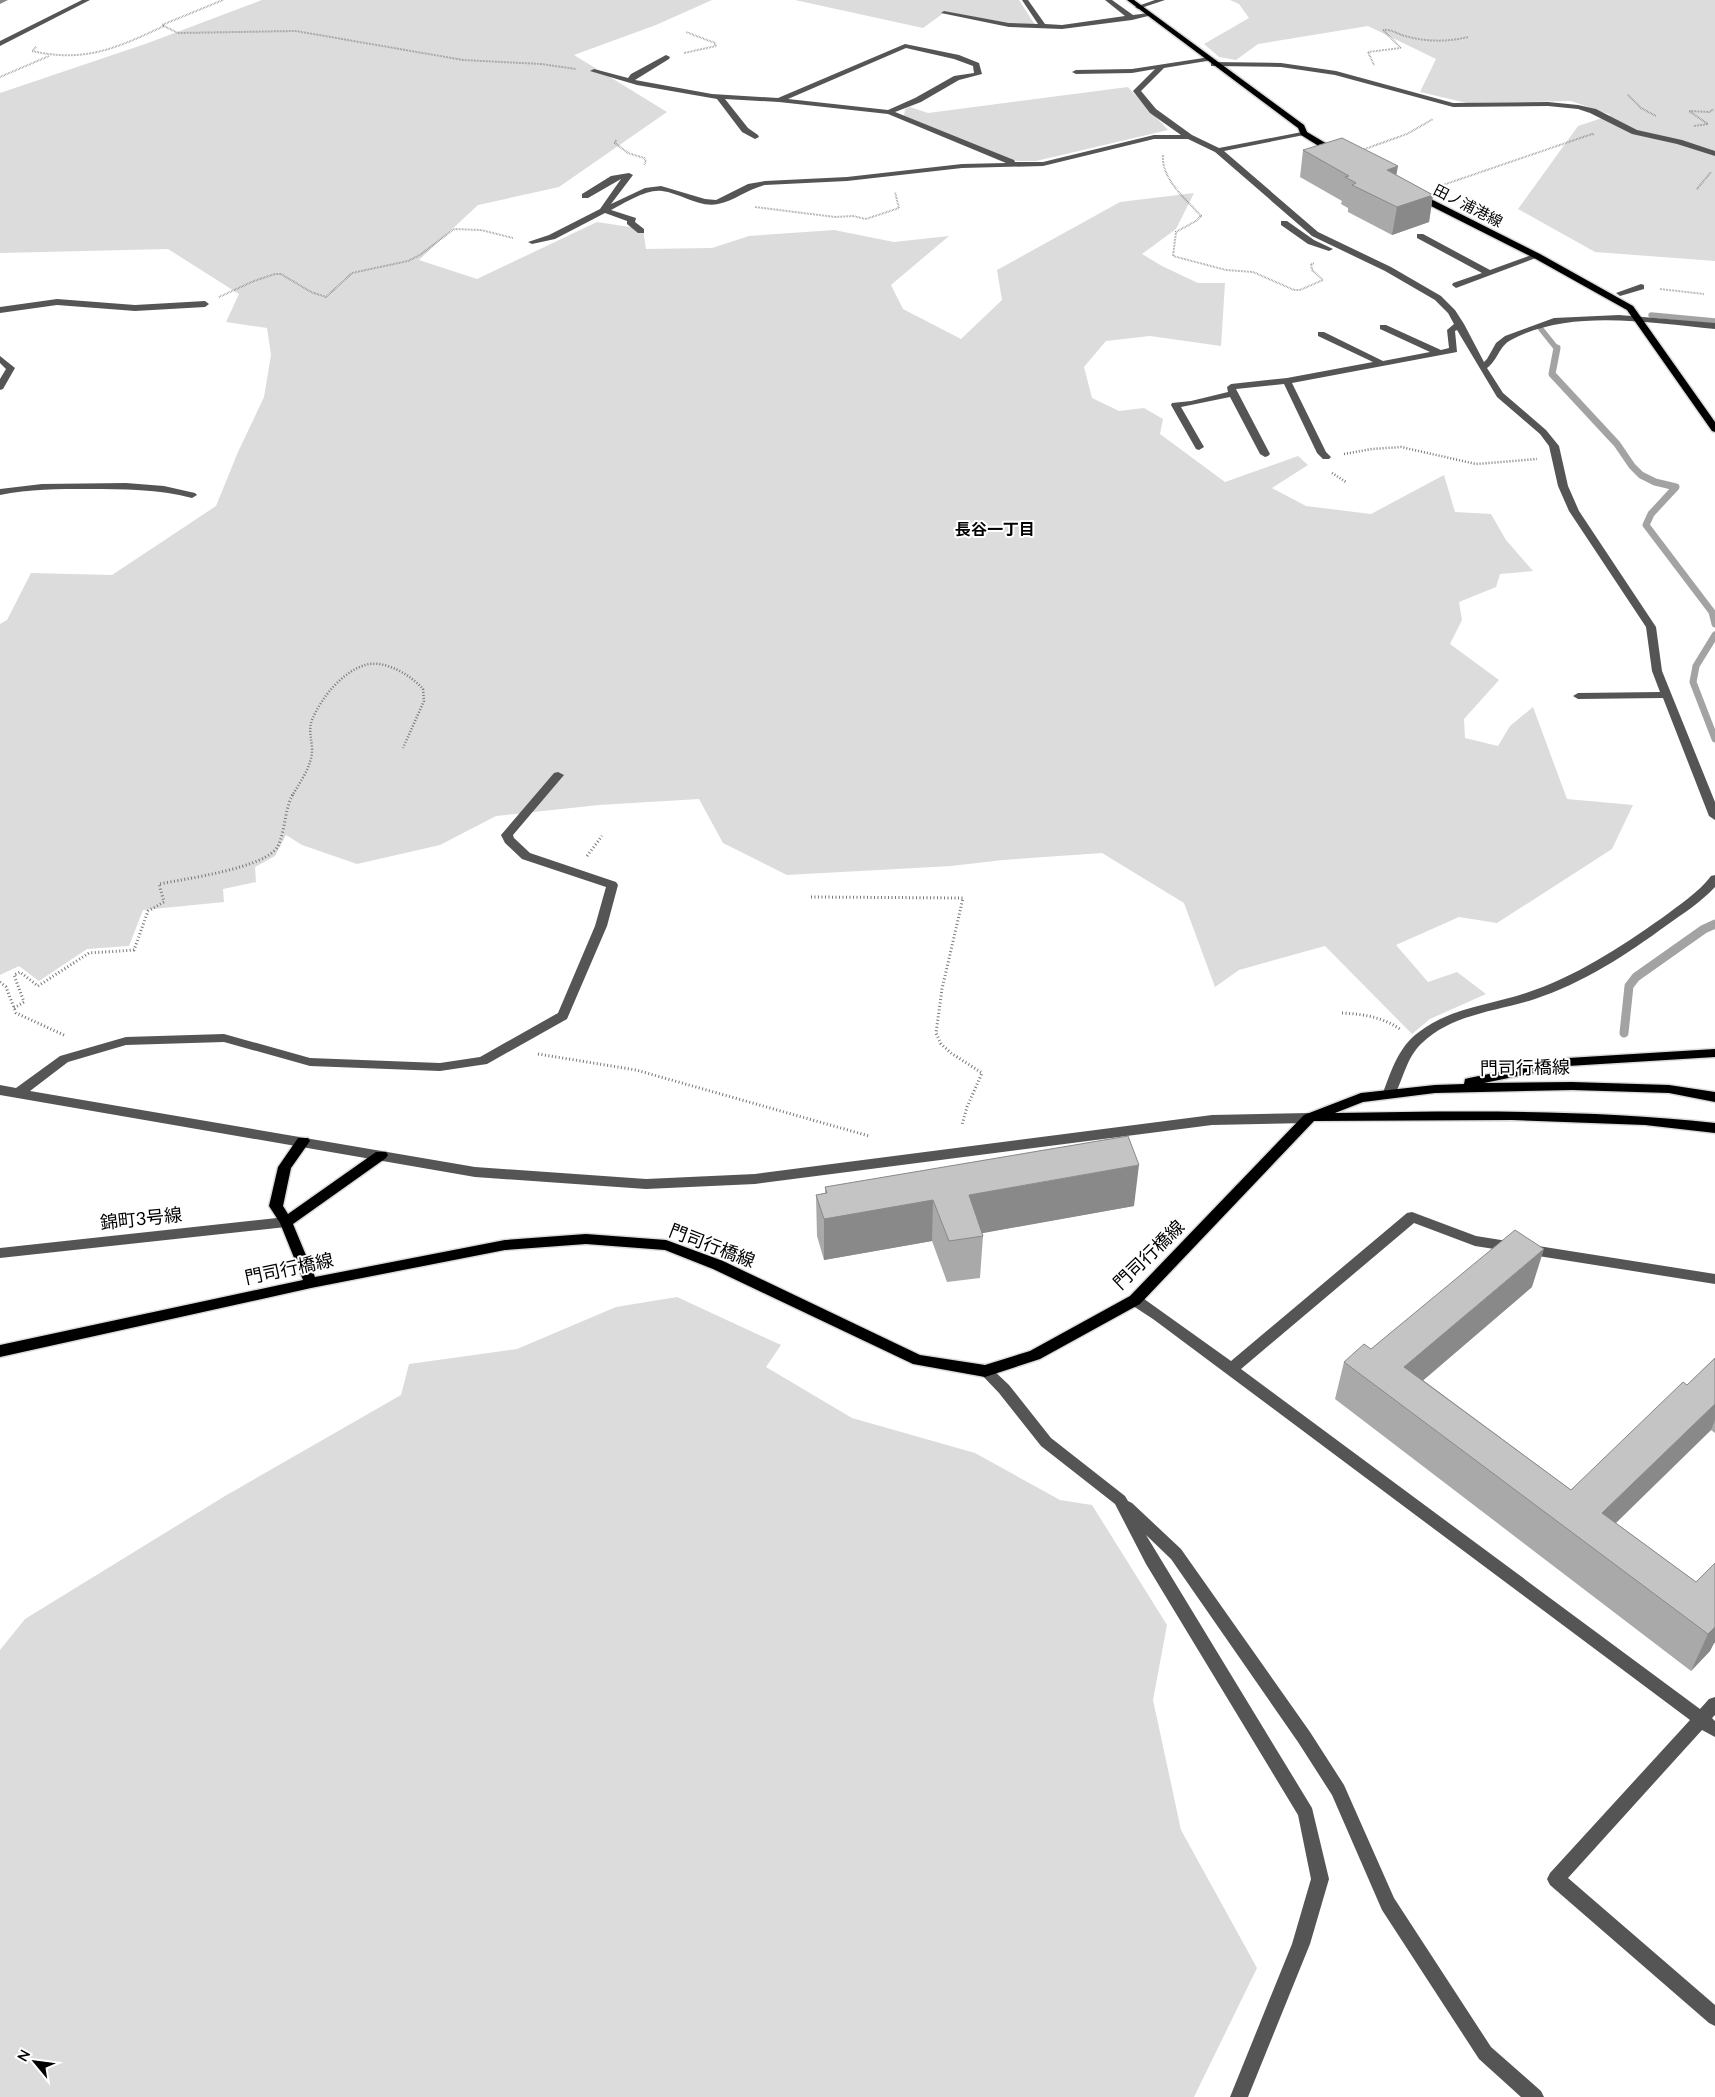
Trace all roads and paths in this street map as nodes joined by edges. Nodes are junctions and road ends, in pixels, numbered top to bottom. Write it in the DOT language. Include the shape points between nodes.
graph roads {
  1 [pos="87,0"];
  2 [pos="223,0"];
  3 [pos="1025,0"];
  4 [pos="1108,0"];
  5 [pos="1130,0"];
  6 [pos="1162,0"];
  7 [pos="1138,6"];
  8 [pos="944,13"];
  9 [pos="1149,15"];
  10 [pos="1132,18"];
  11 [pos="164,26"];
  12 [pos="1043,26"];
  13 [pos="686,32"];
  14 [pos="1468,36"];
  15 [pos="0,44"];
  16 [pos="40,44"];
  17 [pos="50,56"];
  18 [pos="666,57"];
  19 [pos="1210,62"];
  20 [pos="1162,66"];
  21 [pos="1376,68"];
  22 [pos="594,71"];
  23 [pos="1076,72"];
  24 [pos="0,77"];
  25 [pos="630,81"];
  26 [pos="720,97"];
  27 [pos="780,100"];
  28 [pos="1458,105"];
  29 [pos="1714,109"];
  30 [pos="889,112"];
  31 [pos="1686,126"];
  32 [pos="1304,133"];
  33 [pos="755,137"];
  34 [pos="1189,137"];
  35 [pos="1601,137"];
  36 [pos="1218,150"];
  37 [pos="1168,151"];
  38 [pos="1358,152"];
  39 [pos="1715,154"];
  40 [pos="1347,159"];
  41 [pos="1014,163"];
  42 [pos="1713,166"];
  43 [pos="883,175"];
  44 [pos="1434,188"];
  45 [pos="1697,189"];
  46 [pos="1406,190"];
  47 [pos="585,196"];
  48 [pos="717,202"];
  49 [pos="604,210"];
  50 [pos="1284,223"];
  51 [pos="641,232"];
  52 [pos="1420,236"];
  53 [pos="532,242"];
  54 [pos="1537,256"];
  55 [pos="1316,261"];
  56 [pos="1388,269"];
  57 [pos="1488,273"];
  58 [pos="1456,285"];
  59 [pos="1641,287"];
  60 [pos="1620,293"];
  61 [pos="1704,294"];
  62 [pos="205,304"];
  63 [pos="0,310"];
  64 [pos="1636,319"];
  65 [pos="1460,324"];
  66 [pos="1715,326"];
  67 [pos="1383,327"];
  68 [pos="1321,334"];
  69 [pos="1438,352"];
  70 [pos="0,359"];
  71 [pos="1381,363"];
  72 [pos="1482,368"];
  73 [pos="1287,381"];
  74 [pos="0,387"];
  75 [pos="1233,394"];
  76 [pos="1715,429"];
  77 [pos="1199,447"];
  78 [pos="1265,454"];
  79 [pos="1326,457"];
  80 [pos="1557,459"];
  81 [pos="1346,482"];
  82 [pos="0,492"];
  83 [pos="192,495"];
  84 [pos="1666,695"];
  85 [pos="1578,696"];
  86 [pos="403,748"];
  87 [pos="558,775"];
  88 [pos="1715,816"];
  89 [pos="1715,879"];
  90 [pos="811,897"];
  91 [pos="0,982"];
  92 [pos="14,1008"];
  93 [pos="1342,1013"];
  94 [pos="71,1038"];
  95 [pos="1417,1041"];
  96 [pos="532,1053"];
  97 [pos="1715,1053"];
  98 [pos="1435,1089"];
  99 [pos="0,1090"];
  100 [pos="18,1093"];
  101 [pos="1389,1094"];
  102 [pos="1715,1097"];
  103 [pos="1309,1118"];
  104 [pos="962,1124"];
  105 [pos="1715,1128"];
  106 [pos="869,1136"];
  107 [pos="302,1141"];
  108 [pos="381,1155"];
  109 [pos="286,1222"];
  110 [pos="0,1253"];
  111 [pos="1715,1278"];
  112 [pos="311,1283"];
  113 [pos="1135,1300"];
  114 [pos="0,1351"];
  115 [pos="1230,1370"];
  116 [pos="985,1371"];
  117 [pos="1120,1500"];
  118 [pos="1715,1704"];
  119 [pos="1701,1719"];
  120 [pos="1715,1730"];
  121 [pos="1715,2017"];
  122 [pos="1239,2097"];
  123 [pos="1535,2097"];
  1 -- 15 [label="street"];
  2 -- 11 [label="path" via="168,21"];
  3 -- 12 [label="street"];
  4 -- 10 [label="street"];
  5 -- 7 [label="main road"];
  6 -- 7 [label="street"];
  7 -- 9 [label="main road"];
  8 -- 12 [label="street" via="1009,25"];
  9 -- 10 [label="street"];
  9 -- 19 [label="main road"];
  10 -- 12 [label="street" via="1062,27"];
  11 -- 17 [label="path" via="110,50"];
  11 -- 22 [label="path" via="178,33 296,31 463,60 541,64"];
  13 -- 18 [label="path" via="716,46"];
  14 -- 21 [label="path" via="1444,41 1384,30 1401,48 1368,52"];
  16 -- 17 [label="path" via="32,51"];
  17 -- 24 [label="path"];
  18 -- 25 [label="street"];
  19 -- 20 [label="street"];
  19 -- 28 [label="street" via="1281,65 1336,73"];
  19 -- 32 [label="main road" via="1301,127"];
  20 -- 23 [label="street" via="1132,71"];
  20 -- 34 [label="street" via="1138,91 1153,112"];
  22 -- 25 [label="street"];
  25 -- 26 [label="street"];
  26 -- 27 [label="street"];
  26 -- 33 [label="street" via="745,130"];
  27 -- 30 [label="street"];
  27 -- 30 [label="street" via="905,46 956,57 976,66 978,74 957,78"];
  28 -- 38 [label="path" via="1407,134"];
  28 -- 39 [label="street" via="1578,107 1636,132"];
  29 -- 31 [label="path" via="1709,112 1689,111 1708,124"];
  30 -- 41 [label="street"];
  32 -- 36 [label="street"];
  32 -- 40 [label="main road"];
  34 -- 36 [label="street"];
  34 -- 41 [label="street" via="1154,137 1043,164"];
  35 -- 44 [label="path" via="1592,134"];
  36 -- 56 [label="street" via="1315,234"];
  37 -- 55 [label="path" via="1162,159 1166,173 1201,216 1176,232 1173,256 1226,270 1253,272 1294,290 1323,280 1312,270 1311,264"];
  41 -- 43 [label="street"];
  42 -- 45 [label="path"];
  43 -- 48 [label="street" via="764,183"];
  43 -- 48 [label="path" via="896,193 899,208 866,219"];
  46 -- 54 [label="main road, 田ノ浦港線"];
  47 -- 49 [label="street" via="614,178 629,175 612,194"];
  48 -- 49 [label="street" via="661,188 639,193"];
  49 -- 51 [label="street" via="633,220 630,222"];
  49 -- 53 [label="street" via="552,237"];
  50 -- 56 [label="street" via="1311,242 1381,270"];
  52 -- 57 [label="street"];
  53 -- 62 [label="path" via="481,230 454,229 420,255 352,272 326,297 275,274"];
  54 -- 57 [label="street"];
  54 -- 64 [label="main road, 田ノ浦港線" via="1630,308"];
  56 -- 65 [label="street" via="1438,298"];
  57 -- 58 [label="street"];
  59 -- 60 [label="street"];
  59 -- 61 [label="path"];
  62 -- 63 [label="street" via="135,308 57,302"];
  64 -- 66 [label="street"];
  64 -- 72 [label="street" via="1554,321 1508,338"];
  64 -- 76 [label="main road, 田ノ浦港線"];
  65 -- 69 [label="street" via="1451,330 1454,350"];
  65 -- 72 [label="street"];
  67 -- 69 [label="street"];
  68 -- 71 [label="street"];
  69 -- 71 [label="street"];
  70 -- 74 [label="street" via="10,368"];
  71 -- 73 [label="street"];
  72 -- 80 [label="street" via="1500,395 1543,432 1554,446"];
  73 -- 75 [label="street" via="1231,387"];
  73 -- 79 [label="street"];
  75 -- 77 [label="street" via="1175,405"];
  75 -- 78 [label="street"];
  79 -- 80 [label="path" via="1373,447 1391,447 1418,449 1478,464"];
  79 -- 81 [label="path" via="1324,468"];
  80 -- 84 [label="street" via="1563,486 1574,511 1651,626 1657,671"];
  82 -- 83 [label="street" via="50,486 132,484"];
  84 -- 85 [label="street"];
  84 -- 88 [label="street"];
  86 -- 92 [label="path" via="425,702 426,693 394,668 371,664 362,666 334,686 314,715 309,728 312,751 305,774 287,806 281,837 274,852 252,864 159,884 164,902 148,911 134,950 89,953 38,986 20,972 14,975 24,1002"];
  87 -- 100 [label="street" via="508,835 509,840 526,856 612,885 601,926 563,1016 482,1061 440,1067 310,1062 224,1038 126,1041 64,1059"];
  89 -- 95 [label="street" via="1707,890 1642,937 1569,981 1532,996 1446,1021"];
  90 -- 104 [label="path" via="963,898 942,989 936,1034 951,1053 982,1073 961,1117"];
  91 -- 92 [label="path" via="6,987"];
  92 -- 94 [label="path" via="16,1013 31,1022"];
  93 -- 95 [label="path" via="1376,1016 1390,1021"];
  95 -- 101 [label="street" via="1402,1059"];
  96 -- 106 [label="path" via="636,1070"];
  97 -- 98 [label="main road" via="1568,1062"];
  98 -- 101 [label="main road, 門司行橋線"];
  98 -- 102 [label="main road, 門司行橋線" via="1572,1086 1669,1089"];
  99 -- 100 [label="street"];
  100 -- 107 [label="street"];
  101 -- 103 [label="main road, 門司行橋線" via="1361,1098"];
  103 -- 105 [label="main road" via="1512,1114 1644,1120"];
  103 -- 108 [label="street" via="1212,1120 755,1179 646,1184 475,1172"];
  103 -- 113 [label="main road, 門司行橋線"];
  107 -- 108 [label="street"];
  107 -- 109 [label="main road" via="285,1167 276,1206"];
  108 -- 109 [label="main road"];
  109 -- 110 [label="street, 錦町3号線"];
  109 -- 112 [label="main road"];
  111 -- 115 [label="street" via="1475,1241 1412,1218"];
  112 -- 114 [label="main road, 門司行橋線"];
  112 -- 116 [label="main road, 門司行橋線" via="505,1245 586,1239 666,1245 718,1265 918,1360"];
  113 -- 115 [label="street"];
  113 -- 116 [label="main road, 門司行橋線" via="1035,1355"];
  115 -- 119 [label="street"];
  116 -- 117 [label="street" via="1046,1442"];
  117 -- 122 [label="street" via="1151,1559 1306,1813 1320,1878 1301,1944"];
  117 -- 123 [label="street" via="1176,1554 1304,1737 1338,1790 1388,1904 1485,2053"];
  118 -- 119 [label="street"];
  119 -- 120 [label="street"];
  119 -- 121 [label="street" via="1556,1879"];
}
